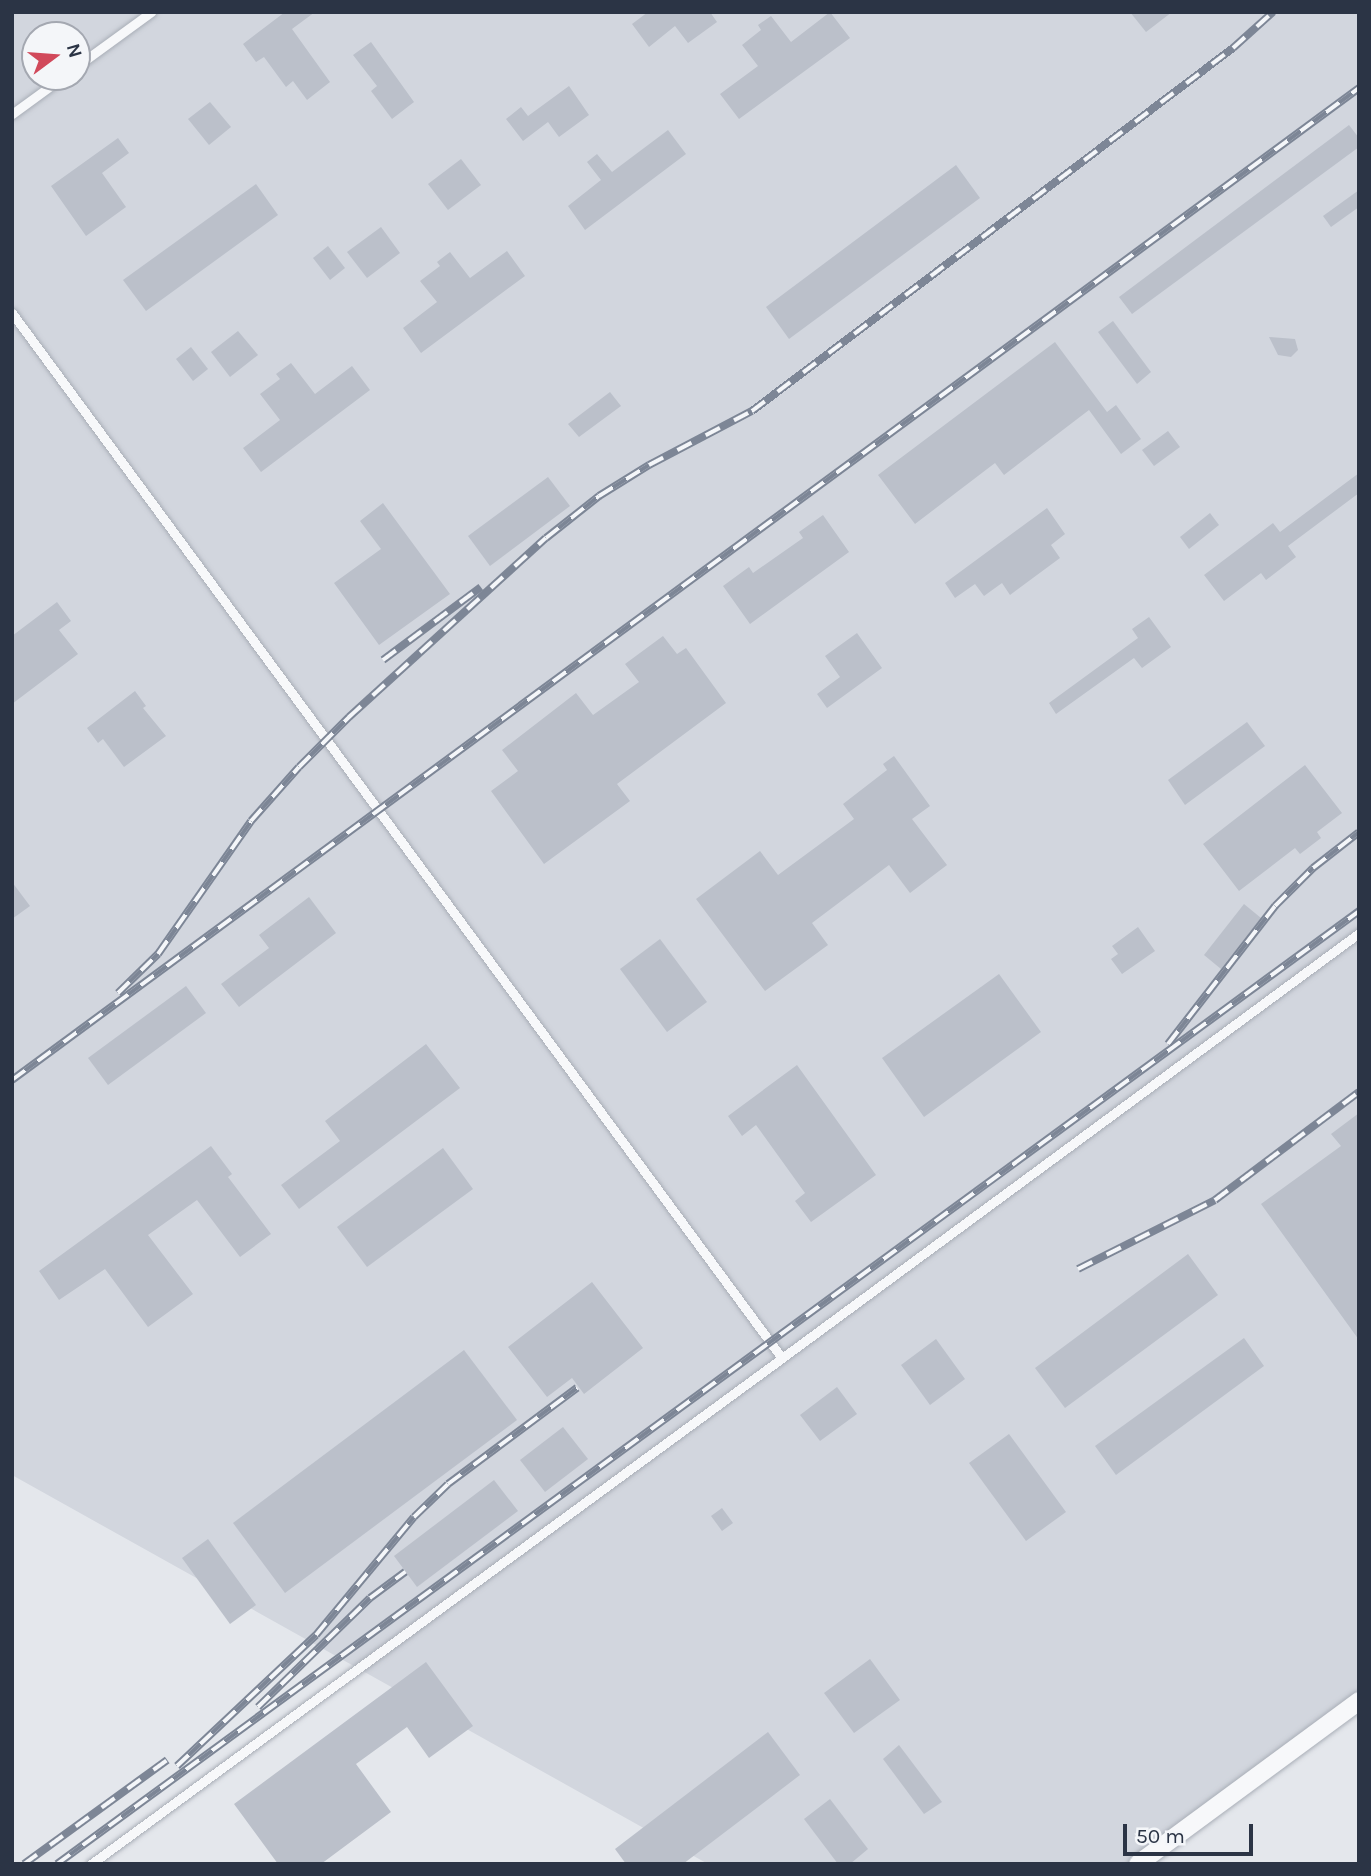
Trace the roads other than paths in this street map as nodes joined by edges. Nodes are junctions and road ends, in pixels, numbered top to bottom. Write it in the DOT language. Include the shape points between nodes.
graph roads {
  1 [pos="151,12"];
  2 [pos="91,56"];
  3 [pos="44,91"];
  4 [pos="12,114"];
  5 [pos="12,313"];
  6 [pos="1359,933"];
  7 [pos="782,1359"];
  8 [pos="1359,1702"];
  9 [pos="91,1864"];
  10 [pos="1138,1864"];
  1 -- 2 [label="lane"];
  3 -- 4 [label="lane"];
  5 -- 7 [label="lane"];
  6 -- 7 [label="lane"];
  7 -- 9 [label="lane"];
  8 -- 10 [label="street"];
}
